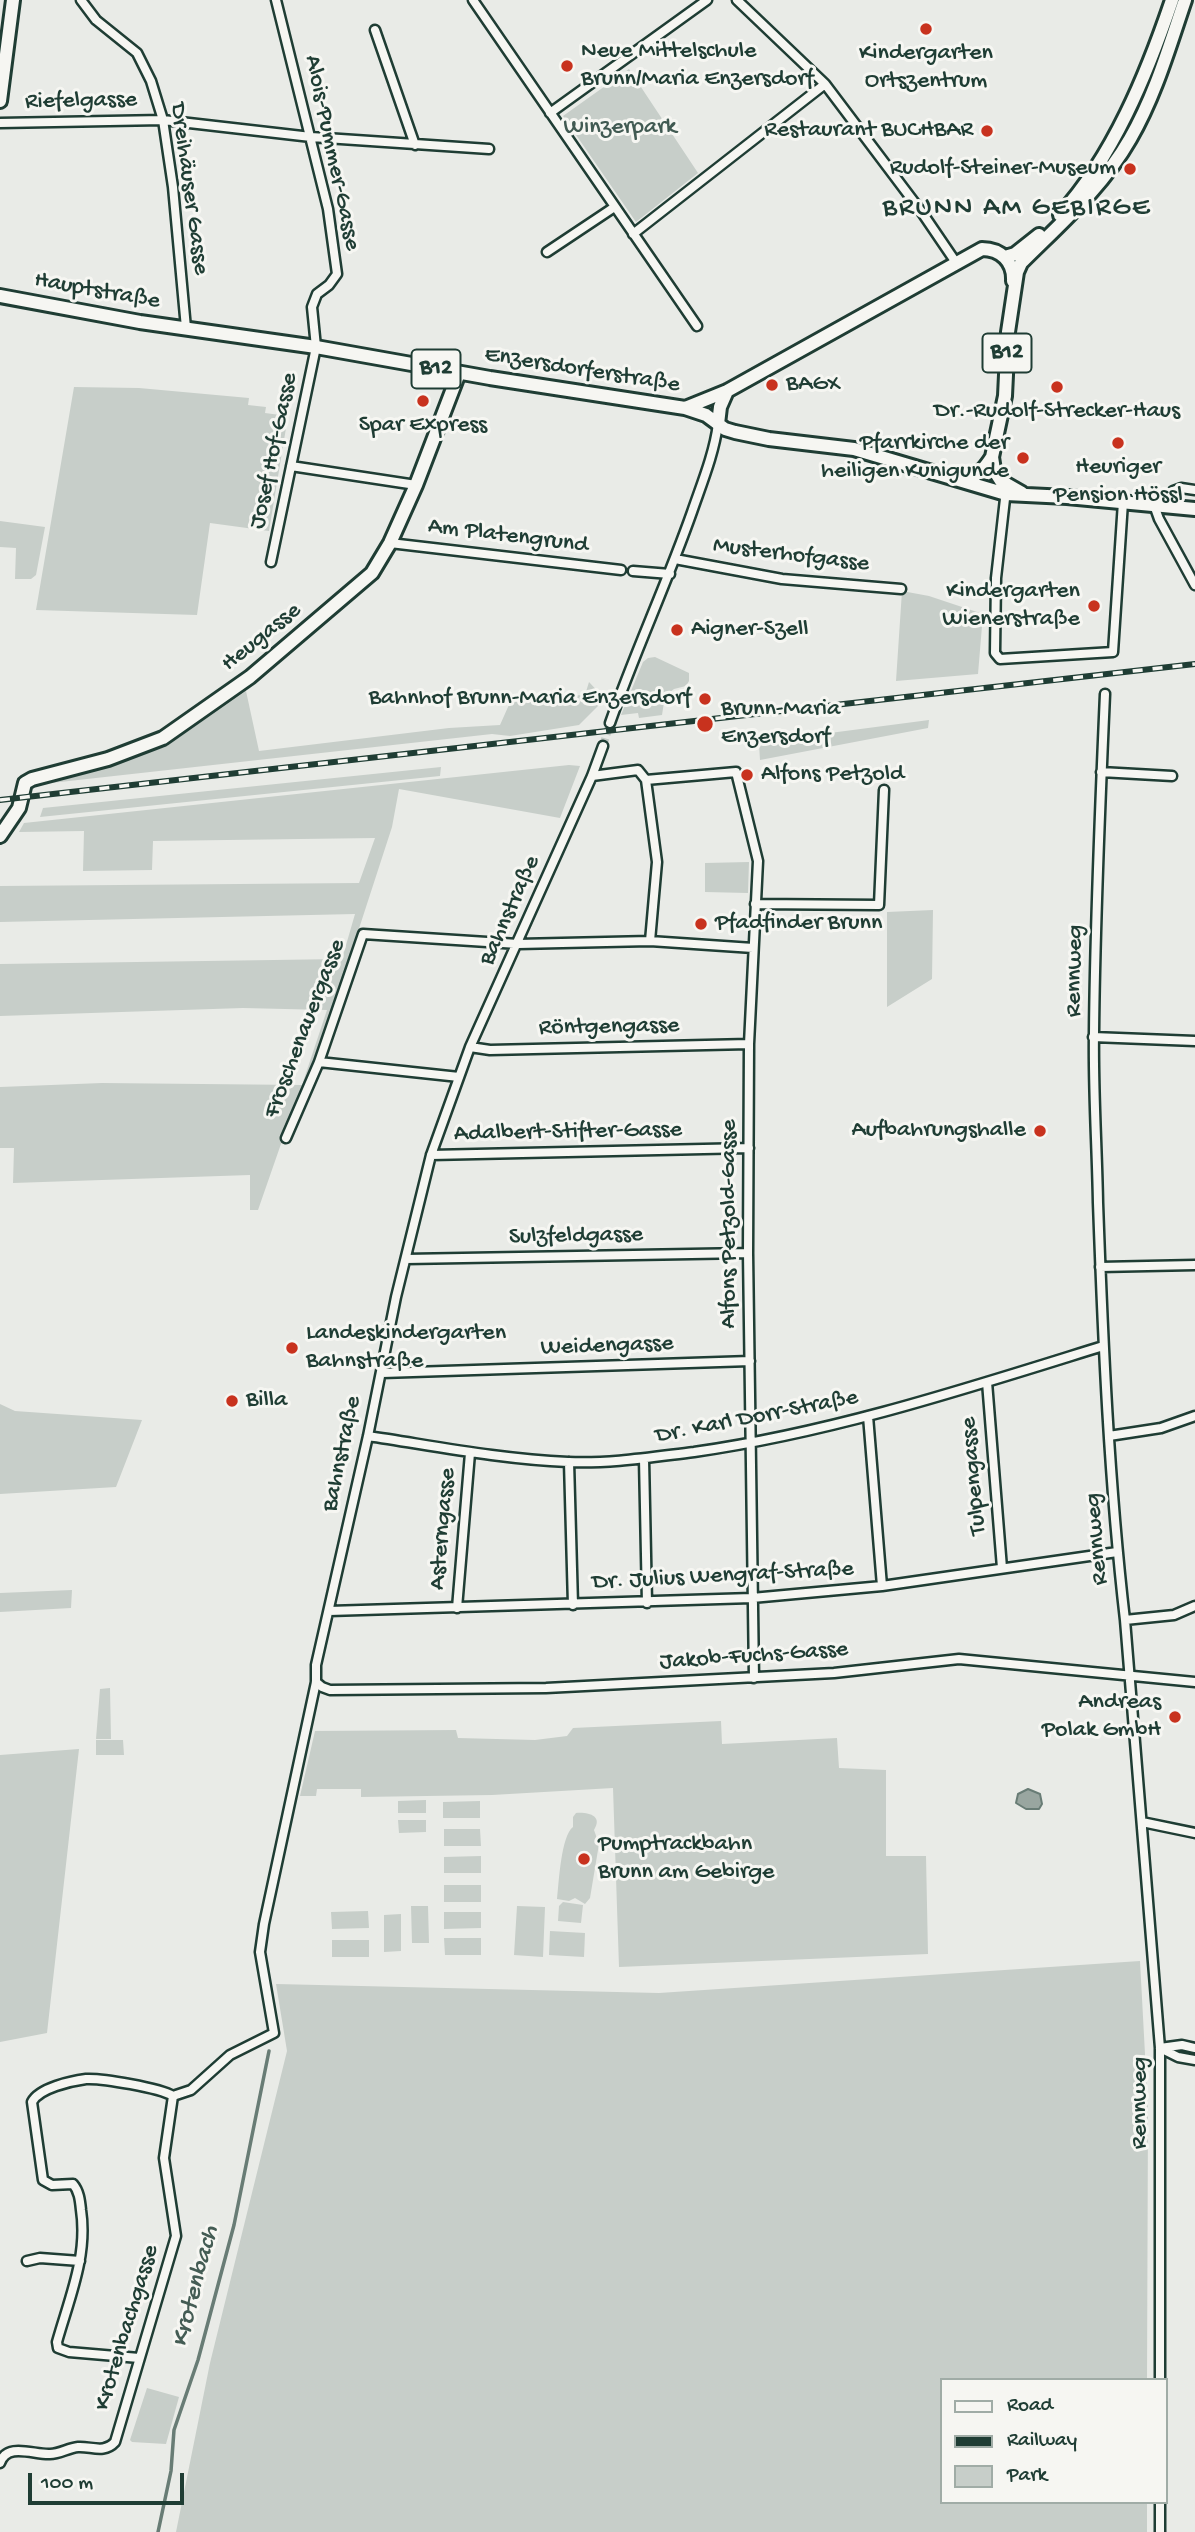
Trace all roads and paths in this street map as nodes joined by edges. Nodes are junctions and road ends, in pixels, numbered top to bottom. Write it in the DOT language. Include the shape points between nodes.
graph roads {
  1 [pos="13,0"];
  2 [pos="81,0"];
  3 [pos="276,0"];
  4 [pos="473,0"];
  5 [pos="707,0"];
  6 [pos="737,0"];
  7 [pos="1172,0"];
  8 [pos="1185,0"];
  9 [pos="375,30"];
  10 [pos="1153,72"];
  11 [pos="825,84"];
  12 [pos="0,101"];
  13 [pos="550,113"];
  14 [pos="163,120"];
  15 [pos="0,123"];
  16 [pos="311,137"];
  17 [pos="415,145"];
  18 [pos="489,149"];
  19 [pos="613,208"];
  20 [pos="633,234"];
  21 [pos="547,252"];
  22 [pos="1005,257"];
  23 [pos="957,264"];
  24 [pos="1013,295"];
  25 [pos="0,296"];
  26 [pos="696,326"];
  27 [pos="186,328"];
  28 [pos="316,347"];
  29 [pos="459,373"];
  30 [pos="727,391"];
  31 [pos="685,408"];
  32 [pos="719,424"];
  33 [pos="992,457"];
  34 [pos="291,467"];
  35 [pos="957,481"];
  36 [pos="416,485"];
  37 [pos="1006,490"];
  38 [pos="1195,490"];
  39 [pos="1123,502"];
  40 [pos="1160,506"];
  41 [pos="1195,509"];
  42 [pos="390,543"];
  43 [pos="675,559"];
  44 [pos="271,562"];
  45 [pos="621,570"];
  46 [pos="633,571"];
  47 [pos="670,574"];
  48 [pos="1195,585"];
  49 [pos="901,589"];
  50 [pos="1105,694"];
  51 [pos="610,723"];
  52 [pos="603,746"];
  53 [pos="1101,772"];
  54 [pos="593,776"];
  55 [pos="1172,776"];
  56 [pos="646,780"];
  57 [pos="884,790"];
  58 [pos="0,836"];
  59 [pos="755,904"];
  60 [pos="650,941"];
  61 [pos="518,944"];
  62 [pos="753,948"];
  63 [pos="1093,1037"];
  64 [pos="1195,1041"];
  65 [pos="749,1044"];
  66 [pos="470,1047"];
  67 [pos="318,1062"];
  68 [pos="459,1077"];
  69 [pos="286,1139"];
  70 [pos="749,1148"];
  71 [pos="430,1155"];
  72 [pos="748,1253"];
  73 [pos="406,1259"];
  74 [pos="1195,1265"];
  75 [pos="1100,1267"];
  76 [pos="1103,1346"];
  77 [pos="750,1361"];
  78 [pos="382,1373"];
  79 [pos="987,1382"];
  80 [pos="868,1416"];
  81 [pos="1195,1416"];
  82 [pos="368,1436"];
  83 [pos="1109,1436"];
  84 [pos="751,1444"];
  85 [pos="470,1453"];
  86 [pos="644,1459"];
  87 [pos="569,1462"];
  88 [pos="1117,1552"];
  89 [pos="1002,1568"];
  90 [pos="882,1587"];
  91 [pos="752,1598"];
  92 [pos="647,1603"];
  93 [pos="573,1605"];
  94 [pos="1195,1606"];
  95 [pos="457,1608"];
  96 [pos="329,1611"];
  97 [pos="1125,1620"];
  98 [pos="1130,1677"];
  99 [pos="754,1678"];
  100 [pos="316,1682"];
  101 [pos="1195,1682"];
  102 [pos="1142,1822"];
  103 [pos="1195,1833"];
  104 [pos="1160,2048"];
  105 [pos="1195,2048"];
  106 [pos="1195,2060"];
  107 [pos="173,2096"];
  108 [pos="27,2261"];
  109 [pos="80,2262"];
  110 [pos="139,2358"];
  111 [pos="1160,2378"];
  112 [pos="0,2463"];
  113 [pos="1160,2504"];
  114 [pos="1160,2532"];
  1 -- 12 [label="main road"];
  2 -- 14 [label="street, Dreihäuser Gasse" via="96,20 137,53"];
  3 -- 16 [label="street, Alois-Pummer-Gasse"];
  4 -- 13 [label="street"];
  5 -- 13 [label="street"];
  6 -- 11 [label="street"];
  7 -- 10 [label="main road"];
  8 -- 10 [label="main road"];
  9 -- 17 [label="street"];
  10 -- 22 [label="main road" via="1073,199 1033,241"];
  10 -- 24 [label="main road" via="1146,109 1130,140 1082,204 1021,263"];
  11 -- 20 [label="street"];
  11 -- 23 [label="street"];
  13 -- 19 [label="street"];
  14 -- 15 [label="street, Riefelgasse"];
  14 -- 16 [label="street, Riefelgasse"];
  14 -- 27 [label="street, Dreihäuser Gasse"];
  16 -- 17 [label="street, Riefelgasse"];
  16 -- 28 [label="street, Alois-Pummer-Gasse" via="337,274 317,294 312,307"];
  17 -- 18 [label="street, Riefelgasse"];
  19 -- 20 [label="street"];
  19 -- 21 [label="street"];
  20 -- 26 [label="street"];
  22 -- 23 [label="main road" via="982,249"];
  22 -- 24 [label="main road, B12" via="1014,273"];
  23 -- 30 [label="main road"];
  24 -- 33 [label="main road, B12" via="1005,396"];
  25 -- 27 [label="main road, Hauptstraße / B12"];
  27 -- 28 [label="main road, Enzersdorferstraße / B12"];
  28 -- 29 [label="main road, Enzersdorferstraße / B12"];
  28 -- 34 [label="street, Josef Hof-Gasse"];
  29 -- 31 [label="main road, Enzersdorferstraße / B12"];
  29 -- 36 [label="main road, Heugasse"];
  30 -- 31 [label="main road"];
  30 -- 32 [label="main road"];
  31 -- 32 [label="main road, Enzersdorferstraße / B12"];
  32 -- 35 [label="main road, B12" via="769,439 854,449"];
  32 -- 43 [label="street"];
  33 -- 35 [label="main road" via="983,471"];
  33 -- 37 [label="main road"];
  34 -- 36 [label="street"];
  34 -- 44 [label="street, Josef Hof-Gasse"];
  35 -- 37 [label="main road, B12"];
  36 -- 42 [label="main road, Heugasse"];
  37 -- 39 [label="main road, B12"];
  37 -- 39 [label="street" via="996,579 995,653 1000,659 1113,652"];
  38 -- 40 [label="street" via="1173,491"];
  39 -- 40 [label="main road, B12"];
  40 -- 41 [label="main road, B12"];
  40 -- 48 [label="street" via="1159,519"];
  42 -- 45 [label="street, Am Platengrund"];
  42 -- 58 [label="main road, Heugasse" via="372,573 317,621 250,677 163,738 108,760 25,783 19,808"];
  43 -- 47 [label="street"];
  43 -- 49 [label="street, Musterhofgasse" via="782,579"];
  46 -- 47 [label="street"];
  47 -- 51 [label="street"];
  50 -- 53 [label="street, Rennweg"];
  52 -- 54 [label="street, Bahnstraße"];
  53 -- 55 [label="street"];
  53 -- 63 [label="street, Rennweg"];
  54 -- 56 [label="street" via="638,771"];
  54 -- 61 [label="street, Bahnstraße"];
  56 -- 59 [label="street, Alfons Petzold-Gasse" via="736,772 758,861"];
  56 -- 60 [label="street" via="657,862"];
  57 -- 59 [label="street" via="879,905"];
  59 -- 62 [label="street, Alfons Petzold-Gasse"];
  60 -- 61 [label="street"];
  60 -- 62 [label="street"];
  61 -- 66 [label="street, Bahnstraße"];
  61 -- 67 [label="street, Froschenauergasse" via="363,934"];
  62 -- 65 [label="street, Alfons Petzold-Gasse"];
  63 -- 64 [label="street"];
  63 -- 75 [label="street, Rennweg"];
  65 -- 66 [label="street, Röntgengasse"];
  65 -- 70 [label="street, Alfons Petzold-Gasse"];
  66 -- 68 [label="street, Bahnstraße"];
  67 -- 68 [label="street"];
  67 -- 69 [label="street, Froschenauergasse"];
  68 -- 71 [label="street, Bahnstraße"];
  70 -- 71 [label="street, Adalbert-Stifter-Gasse"];
  70 -- 72 [label="street, Alfons Petzold-Gasse"];
  71 -- 73 [label="street, Bahnstraße"];
  72 -- 73 [label="street, Sulzfeldgasse"];
  72 -- 77 [label="street, Alfons Petzold-Gasse"];
  73 -- 78 [label="street, Bahnstraße"];
  74 -- 75 [label="street"];
  75 -- 76 [label="street, Rennweg"];
  76 -- 79 [label="street, Dr. Karl Dorr-Straße"];
  76 -- 83 [label="street, Rennweg"];
  77 -- 78 [label="street, Weidengasse"];
  77 -- 84 [label="street, Alfons Petzold-Gasse"];
  78 -- 82 [label="street, Bahnstraße"];
  79 -- 80 [label="street, Dr. Karl Dorr-Straße"];
  79 -- 89 [label="street, Tulpengasse"];
  80 -- 84 [label="street, Dr. Karl Dorr-Straße"];
  80 -- 90 [label="street"];
  81 -- 83 [label="street" via="1161,1428"];
  82 -- 85 [label="street, Dr. Karl Dorr-Straße"];
  82 -- 96 [label="street, Bahnstraße"];
  83 -- 88 [label="street, Rennweg"];
  84 -- 86 [label="street, Dr. Karl Dorr-Straße"];
  84 -- 91 [label="street, Alfons Petzold-Gasse"];
  85 -- 87 [label="street, Dr. Karl Dorr-Straße"];
  85 -- 95 [label="street, Asterngasse"];
  86 -- 87 [label="street, Dr. Karl Dorr-Straße"];
  86 -- 92 [label="street"];
  87 -- 93 [label="street"];
  88 -- 89 [label="street, Dr. Julius Wengraf-Straße"];
  88 -- 97 [label="street, Rennweg"];
  89 -- 90 [label="street, Dr. Julius Wengraf-Straße"];
  90 -- 91 [label="street, Dr. Julius Wengraf-Straße"];
  91 -- 92 [label="street, Dr. Julius Wengraf-Straße"];
  91 -- 99 [label="street, Alfons Petzold-Gasse"];
  92 -- 93 [label="street, Dr. Julius Wengraf-Straße"];
  93 -- 95 [label="street, Dr. Julius Wengraf-Straße"];
  94 -- 97 [label="street" via="1174,1615"];
  95 -- 96 [label="street, Dr. Julius Wengraf-Straße"];
  96 -- 100 [label="street, Bahnstraße"];
  97 -- 98 [label="street, Rennweg"];
  98 -- 99 [label="street, Jakob-Fuchs-Gasse" via="959,1659"];
  98 -- 101 [label="street, Jakob-Fuchs-Gasse"];
  98 -- 102 [label="street, Rennweg"];
  99 -- 100 [label="street, Jakob-Fuchs-Gasse" via="533,1689 330,1690"];
  100 -- 107 [label="street, Bahnstraße" via="260,1952 274,2033 230,2055 191,2090"];
  102 -- 103 [label="street"];
  102 -- 104 [label="street, Rennweg"];
  104 -- 105 [label="street"];
  104 -- 106 [label="street"];
  104 -- 111 [label="street, Rennweg"];
  107 -- 109 [label="street" via="88,2079 34,2098 43,2180 52,2185 71,2183 76,2188 83,2224"];
  107 -- 110 [label="street, Krotenbachgasse" via="164,2158 176,2236"];
  108 -- 109 [label="street"];
  109 -- 110 [label="street" via="58,2348"];
  110 -- 112 [label="street, Krotenbachgasse" via="112,2446 50,2454 10,2451"];
  113 -- 114 [label="street"];
}
